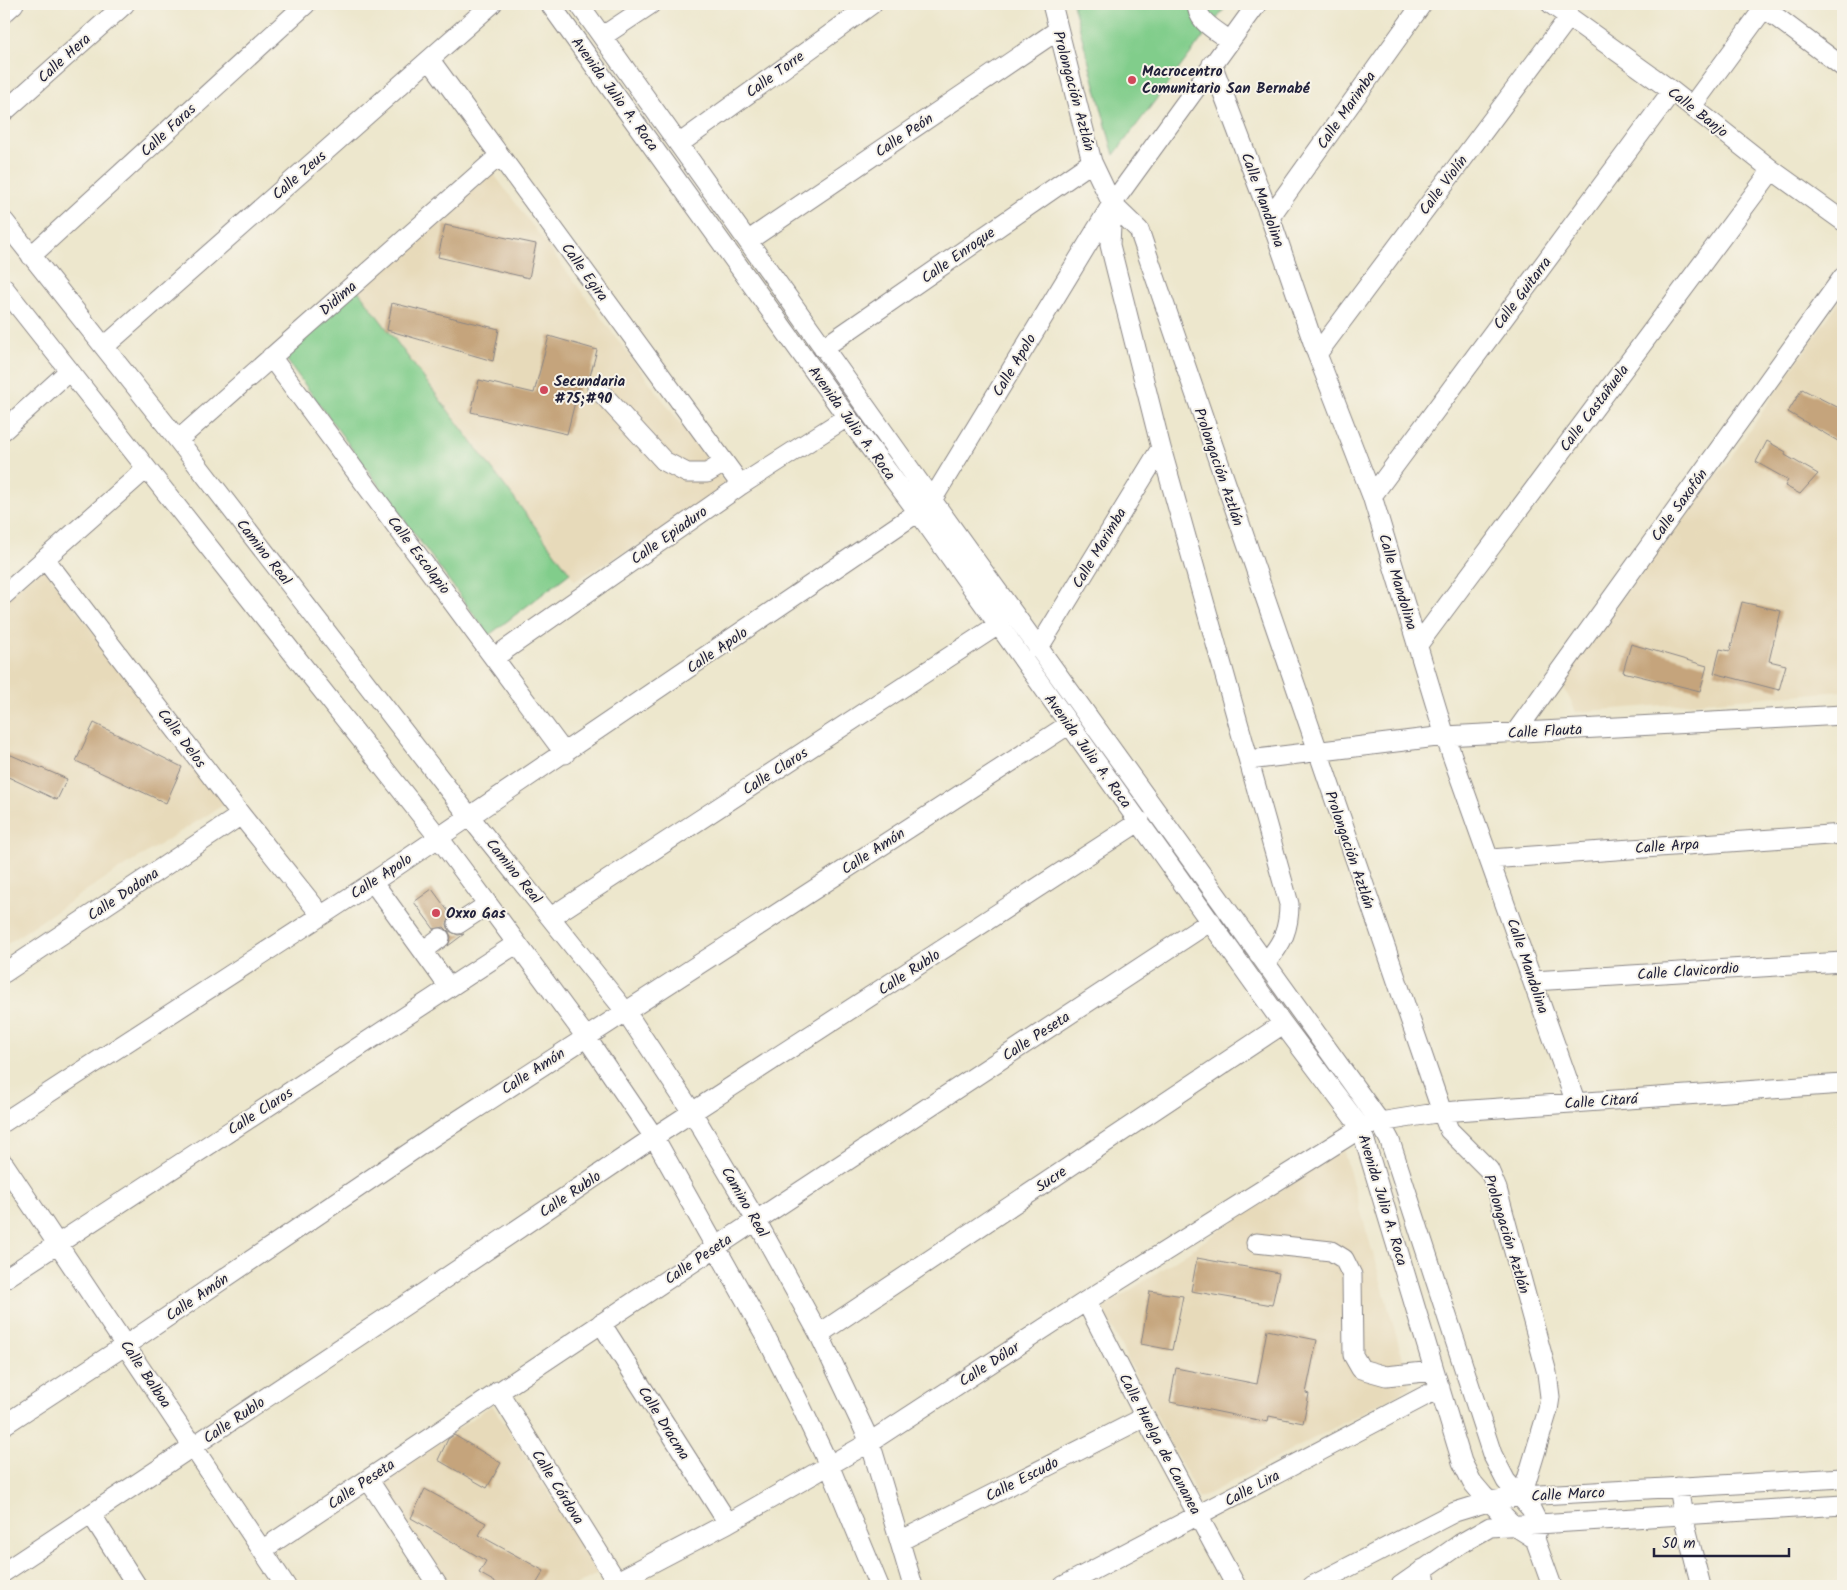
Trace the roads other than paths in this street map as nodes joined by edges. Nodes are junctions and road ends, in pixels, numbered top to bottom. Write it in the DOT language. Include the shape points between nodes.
graph roads {
  1 [pos="14,4"];
  2 [pos="125,4"];
  3 [pos="306,4"];
  4 [pos="492,4"];
  5 [pos="550,4"];
  6 [pos="579,4"];
  7 [pos="651,4"];
  8 [pos="872,4"];
  9 [pos="1052,4"];
  10 [pos="1197,4"];
  11 [pos="1257,4"];
  12 [pos="1422,4"];
  13 [pos="1551,4"];
  14 [pos="1765,6"];
  15 [pos="4,13"];
  16 [pos="1569,17"];
  17 [pos="1058,30"];
  18 [pos="603,36"];
  19 [pos="1230,41"];
  20 [pos="430,60"];
  21 [pos="1212,64"];
  22 [pos="1843,67"];
  23 [pos="1672,91"];
  24 [pos="1692,106"];
  25 [pos="4,112"];
  26 [pos="679,144"];
  27 [pos="499,156"];
  28 [pos="1092,162"];
  29 [pos="1772,170"];
  30 [pos="1112,204"];
  31 [pos="1270,217"];
  32 [pos="4,221"];
  33 [pos="1843,221"];
  34 [pos="749,240"];
  35 [pos="31,256"];
  36 [pos="1843,278"];
  37 [pos="4,288"];
  38 [pos="104,347"];
  39 [pos="823,348"];
  40 [pos="1318,354"];
  41 [pos="271,357"];
  42 [pos="69,371"];
  43 [pos="597,388"];
  44 [pos="846,417"];
  45 [pos="4,430"];
  46 [pos="178,440"];
  47 [pos="1161,448"];
  48 [pos="724,462"];
  49 [pos="146,469"];
  50 [pos="741,484"];
  51 [pos="1372,496"];
  52 [pos="925,506"];
  53 [pos="45,559"];
  54 [pos="4,595"];
  55 [pos="998,625"];
  56 [pos="1417,646"];
  57 [pos="1038,649"];
  58 [pos="495,657"];
  59 [pos="1843,715"];
  60 [pos="1068,725"];
  61 [pos="1515,733"];
  62 [pos="1445,736"];
  63 [pos="1316,750"];
  64 [pos="565,754"];
  65 [pos="1249,760"];
  66 [pos="241,815"];
  67 [pos="469,816"];
  68 [pos="1140,821"];
  69 [pos="1843,834"];
  70 [pos="439,838"];
  71 [pos="1490,859"];
  72 [pos="373,882"];
  73 [pos="487,905"];
  74 [pos="321,915"];
  75 [pos="551,917"];
  76 [pos="1211,921"];
  77 [pos="458,924"];
  78 [pos="440,938"];
  79 [pos="516,944"];
  80 [pos="422,951"];
  81 [pos="1266,962"];
  82 [pos="1843,962"];
  83 [pos="4,973"];
  84 [pos="1533,981"];
  85 [pos="449,987"];
  86 [pos="626,1012"];
  87 [pos="1283,1024"];
  88 [pos="586,1037"];
  89 [pos="1843,1084"];
  90 [pos="1576,1103"];
  91 [pos="692,1112"];
  92 [pos="1442,1112"];
  93 [pos="4,1122"];
  94 [pos="1380,1122"];
  95 [pos="1361,1128"];
  96 [pos="654,1137"];
  97 [pos="4,1164"];
  98 [pos="756,1220"];
  99 [pos="58,1243"];
  100 [pos="1256,1243"];
  101 [pos="716,1247"];
  102 [pos="4,1279"];
  103 [pos="1086,1301"];
  104 [pos="601,1324"];
  105 [pos="819,1334"];
  106 [pos="126,1345"];
  107 [pos="1437,1380"];
  108 [pos="498,1391"];
  109 [pos="1145,1417"];
  110 [pos="4,1425"];
  111 [pos="870,1442"];
  112 [pos="194,1446"];
  113 [pos="829,1465"];
  114 [pos="1843,1478"];
  115 [pos="368,1479"];
  116 [pos="1678,1487"];
  117 [pos="1522,1496"];
  118 [pos="1491,1502"];
  119 [pos="1843,1505"];
  120 [pos="90,1514"];
  121 [pos="1198,1516"];
  122 [pos="1682,1516"];
  123 [pos="728,1523"];
  124 [pos="1513,1524"];
  125 [pos="1536,1531"];
  126 [pos="900,1541"];
  127 [pos="262,1550"];
  128 [pos="4,1572"];
  129 [pos="1425,1578"];
  130 [pos="613,1584"];
  131 [pos="137,1586"];
  132 [pos="286,1586"];
  133 [pos="438,1586"];
  134 [pos="879,1586"];
  135 [pos="913,1586"];
  136 [pos="1063,1586"];
  137 [pos="1236,1586"];
  138 [pos="1312,1586"];
  139 [pos="1400,1586"];
  140 [pos="1552,1586"];
  141 [pos="1701,1586"];
  1 -- 15 [label="street"];
  2 -- 25 [label="street, Calle Hera"];
  3 -- 35 [label="street, Calle Faras"];
  4 -- 20 [label="street, Calle Zeus"];
  5 -- 44 [label="street, Avenida Julio A. Roca"];
  6 -- 18 [label="street, Avenida Julio A. Roca"];
  7 -- 18 [label="street"];
  8 -- 26 [label="street, Calle Torre"];
  9 -- 17 [label="street, Prolongación Aztlán"];
  10 -- 19 [label="street" via="1197,13 1202,20"];
  11 -- 19 [label="street, Calle Apolo"];
  12 -- 31 [label="street, Calle Marimba"];
  13 -- 16 [label="street, Calle Banjo"];
  14 -- 22 [label="street"];
  14 -- 24 [label="street"];
  16 -- 23 [label="street, Calle Banjo"];
  16 -- 40 [label="street, Calle Violín"];
  17 -- 28 [label="street, Prolongación Aztlán"];
  17 -- 34 [label="street, Calle Peón"];
  18 -- 26 [label="street, Avenida Julio A. Roca"];
  19 -- 21 [label="street, Calle Apolo"];
  20 -- 27 [label="street, Calle Egira"];
  20 -- 38 [label="street, Calle Zeus"];
  21 -- 30 [label="street, Calle Apolo"];
  21 -- 31 [label="street, Calle Mandolina"];
  23 -- 24 [label="street, Calle Banjo"];
  23 -- 51 [label="street, Calle Guitarra"];
  24 -- 29 [label="street, Calle Banjo"];
  26 -- 34 [label="street, Avenida Julio A. Roca"];
  27 -- 41 [label="street, Didima"];
  27 -- 48 [label="street, Calle Egira"];
  28 -- 30 [label="street, Prolongación Aztlán"];
  28 -- 39 [label="street, Calle Enroque"];
  29 -- 33 [label="street, Calle Banjo"];
  29 -- 56 [label="street, Calle Castañuela"];
  30 -- 47 [label="street, Prolongación Aztlán" via="1110,245"];
  30 -- 52 [label="street, Calle Apolo"];
  30 -- 63 [label="street, Prolongación Aztlán" via="1139,230"];
  31 -- 40 [label="street, Calle Mandolina"];
  32 -- 35 [label="street, Camino Real"];
  34 -- 39 [label="street, Avenida Julio A. Roca"];
  35 -- 38 [label="street, Camino Real"];
  36 -- 61 [label="street, Calle Saxofón"];
  37 -- 42 [label="street"];
  38 -- 46 [label="street, Camino Real"];
  39 -- 52 [label="street, Avenida Julio A. Roca"];
  40 -- 51 [label="street, Calle Mandolina"];
  41 -- 46 [label="street, Didima"];
  41 -- 58 [label="street, Calle Escolapio"];
  42 -- 45 [label="street"];
  42 -- 49 [label="street"];
  43 -- 48 [label="street" via="664,461 687,473 707,473"];
  44 -- 50 [label="street, Calle Epiaduro"];
  44 -- 52 [label="street, Avenida Julio A. Roca"];
  46 -- 67 [label="street, Camino Real"];
  47 -- 57 [label="street, Calle Marimba"];
  47 -- 65 [label="street, Prolongación Aztlán"];
  48 -- 50 [label="street, Calle Egira"];
  49 -- 53 [label="street"];
  49 -- 70 [label="street"];
  50 -- 58 [label="street, Calle Epiaduro"];
  51 -- 56 [label="street, Calle Mandolina"];
  52 -- 55 [label="street, Avenida Julio A. Roca"];
  52 -- 57 [label="street, Avenida Julio A. Roca"];
  52 -- 64 [label="street, Calle Apolo"];
  53 -- 54 [label="street"];
  53 -- 66 [label="street, Calle Delos"];
  55 -- 60 [label="street, Avenida Julio A. Roca"];
  55 -- 75 [label="street, Calle Claros"];
  56 -- 62 [label="street, Calle Mandolina"];
  57 -- 81 [label="street, Avenida Julio A. Roca"];
  58 -- 64 [label="street, Calle Escolapio"];
  59 -- 61 [label="street, Calle Flauta"];
  60 -- 68 [label="street, Avenida Julio A. Roca"];
  60 -- 86 [label="street, Calle Amón"];
  61 -- 62 [label="street, Calle Flauta"];
  62 -- 63 [label="street, Calle Flauta"];
  62 -- 71 [label="street, Calle Mandolina"];
  63 -- 65 [label="street, Calle Flauta"];
  63 -- 92 [label="street, Prolongación Aztlán"];
  64 -- 67 [label="street, Calle Apolo"];
  65 -- 81 [label="street, Prolongación Aztlán" via="1289,904 1286,934"];
  66 -- 74 [label="street, Calle Delos"];
  66 -- 83 [label="street, Calle Dodona"];
  67 -- 70 [label="street, Calle Apolo"];
  67 -- 75 [label="street, Camino Real"];
  68 -- 76 [label="street, Avenida Julio A. Roca"];
  68 -- 91 [label="street, Calle Rublo"];
  69 -- 71 [label="street, Calle Arpa"];
  70 -- 72 [label="street, Calle Apolo"];
  70 -- 73 [label="street"];
  71 -- 84 [label="street, Calle Mandolina"];
  72 -- 74 [label="street, Calle Apolo"];
  72 -- 80 [label="street"];
  73 -- 77 [label="street"];
  73 -- 79 [label="street"];
  74 -- 93 [label="street, Calle Apolo"];
  75 -- 86 [label="street, Camino Real"];
  76 -- 87 [label="street, Avenida Julio A. Roca"];
  76 -- 98 [label="street, Calle Peseta"];
  78 -- 80 [label="street"];
  79 -- 85 [label="street, Calle Claros"];
  79 -- 88 [label="street"];
  80 -- 85 [label="street"];
  81 -- 94 [label="street, Avenida Julio A. Roca"];
  82 -- 84 [label="street, Calle Clavicordio"];
  84 -- 90 [label="street, Calle Mandolina"];
  85 -- 99 [label="street, Calle Claros"];
  86 -- 88 [label="street, Calle Amón"];
  86 -- 91 [label="street, Camino Real"];
  87 -- 95 [label="street, Avenida Julio A. Roca"];
  87 -- 105 [label="street, Sucre"];
  88 -- 96 [label="street"];
  88 -- 106 [label="street, Calle Amón"];
  89 -- 90 [label="street, Calle Citará"];
  90 -- 92 [label="street, Calle Citará"];
  91 -- 96 [label="street, Calle Rublo"];
  91 -- 98 [label="street, Camino Real"];
  92 -- 94 [label="street, Calle Citará"];
  92 -- 117 [label="street, Prolongación Aztlán" via="1449,1130 1489,1170 1547,1373 1548,1410"];
  94 -- 95 [label="street, Calle Citará"];
  94 -- 117 [label="street, Avenida Julio A. Roca" via="1392,1148 1492,1454 1506,1481"];
  95 -- 103 [label="street, Calle Dólar"];
  95 -- 107 [label="street, Avenida Julio A. Roca"];
  96 -- 101 [label="street"];
  96 -- 112 [label="street, Calle Rublo"];
  97 -- 99 [label="street, Calle Balboa"];
  98 -- 101 [label="street, Calle Peseta"];
  98 -- 105 [label="street, Camino Real"];
  99 -- 102 [label="street, Calle Claros"];
  99 -- 106 [label="street, Calle Balboa"];
  100 -- 107 [label="street" via="1331,1251 1344,1259 1352,1275 1353,1355 1361,1369 1386,1376"];
  101 -- 104 [label="street, Calle Peseta"];
  101 -- 113 [label="street" via="764,1333"];
  103 -- 109 [label="street, Calle Huelga de Cananea"];
  103 -- 111 [label="street, Calle Dólar"];
  104 -- 108 [label="street, Calle Peseta"];
  104 -- 123 [label="street, Calle Dracma"];
  105 -- 111 [label="street, Camino Real"];
  106 -- 110 [label="street, Calle Amón"];
  106 -- 112 [label="street, Calle Balboa"];
  107 -- 118 [label="street, Avenida Julio A. Roca" via="1467,1474"];
  107 -- 121 [label="street, Calle Lira"];
  108 -- 115 [label="street, Calle Peseta"];
  108 -- 130 [label="street, Calle Córdova"];
  109 -- 121 [label="street, Calle Huelga de Cananea"];
  109 -- 126 [label="street, Calle Escudo"];
  111 -- 113 [label="street, Calle Dólar"];
  111 -- 126 [label="street, Camino Real"];
  112 -- 120 [label="street, Calle Rublo"];
  112 -- 127 [label="street, Calle Balboa"];
  113 -- 123 [label="street, Calle Dólar"];
  113 -- 134 [label="street"];
  114 -- 116 [label="street, Calle Marco"];
  115 -- 127 [label="street, Calle Peseta"];
  115 -- 133 [label="street"];
  116 -- 117 [label="street, Calle Marco"];
  116 -- 122 [label="street"];
  117 -- 118 [label="street, Calle Marco"];
  117 -- 125 [label="street, Avenida Julio A. Roca"];
  118 -- 124 [label="street, Avenida Julio A. Roca"];
  118 -- 138 [label="street, Calle Marco" via="1455,1512"];
  119 -- 122 [label="street, Calle Marco"];
  120 -- 128 [label="street, Calle Rublo"];
  120 -- 131 [label="street"];
  121 -- 136 [label="street, Calle Lira"];
  121 -- 137 [label="street, Calle Huelga de Cananea"];
  122 -- 125 [label="street, Calle Marco"];
  122 -- 141 [label="street"];
  123 -- 130 [label="street, Calle Dólar"];
  124 -- 125 [label="street, Calle Marco"];
  124 -- 129 [label="street, Calle Marco" via="1481,1532"];
  125 -- 140 [label="street, Avenida Julio A. Roca"];
  126 -- 135 [label="street, Camino Real"];
  127 -- 132 [label="street, Calle Balboa"];
  129 -- 139 [label="street, Calle Marco"];
}
